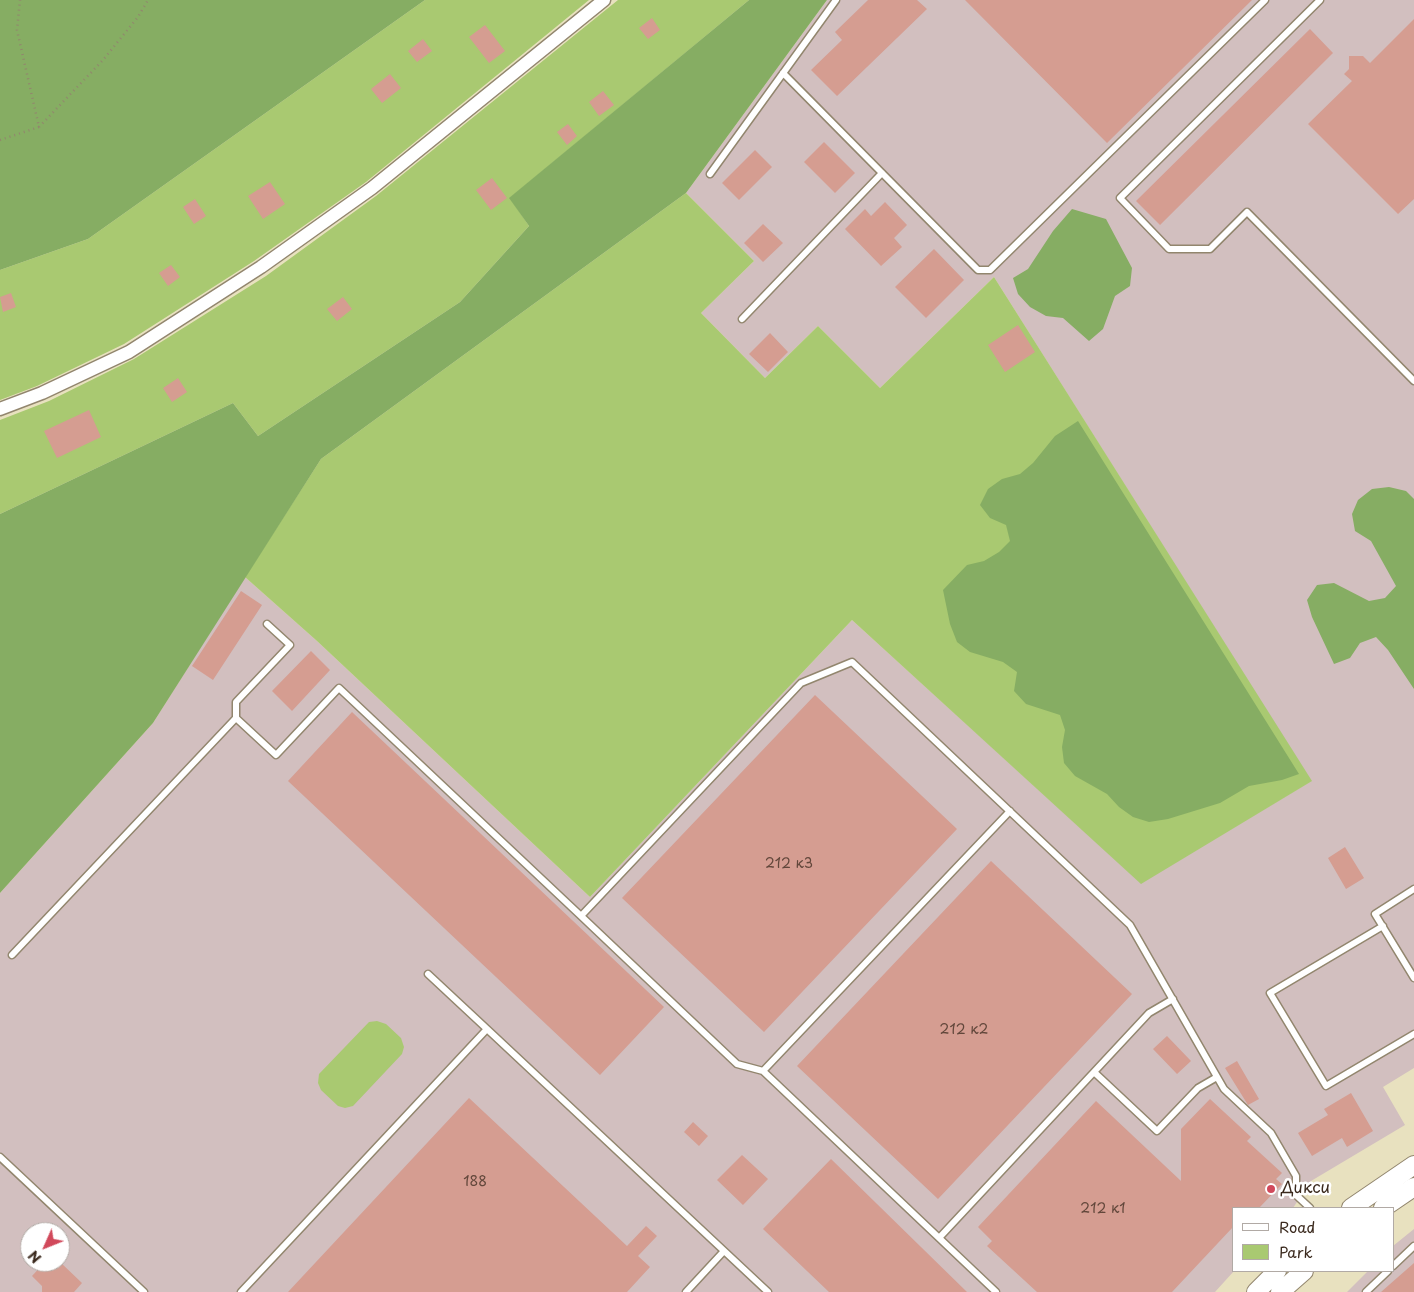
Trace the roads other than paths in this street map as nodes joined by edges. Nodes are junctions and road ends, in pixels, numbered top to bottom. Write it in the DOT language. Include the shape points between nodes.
graph roads {
  1 [pos="604,0"];
  2 [pos="836,0"];
  3 [pos="1264,0"];
  4 [pos="1320,0"];
  5 [pos="783,72"];
  6 [pos="882,172"];
  7 [pos="710,174"];
  8 [pos="742,319"];
  9 [pos="1414,381"];
  10 [pos="0,409"];
  11 [pos="267,624"];
  12 [pos="236,718"];
  13 [pos="1010,811"];
  14 [pos="1414,889"];
  15 [pos="581,916"];
  16 [pos="1383,926"];
  17 [pos="12,955"];
  18 [pos="428,974"];
  19 [pos="1414,978"];
  20 [pos="1173,1000"];
  21 [pos="487,1029"];
  22 [pos="1414,1034"];
  23 [pos="763,1071"];
  24 [pos="1094,1072"];
  25 [pos="1217,1077"];
  26 [pos="0,1157"];
  27 [pos="1414,1165"];
  28 [pos="1414,1187"];
  29 [pos="1309,1207"];
  30 [pos="1352,1207"];
  31 [pos="1384,1207"];
  32 [pos="939,1238"];
  33 [pos="1414,1246"];
  34 [pos="724,1251"];
  35 [pos="1394,1265"];
  36 [pos="1276,1272"];
  37 [pos="1303,1272"];
  38 [pos="1387,1272"];
  39 [pos="144,1292"];
  40 [pos="241,1292"];
  41 [pos="686,1292"];
  42 [pos="768,1292"];
  43 [pos="996,1292"];
  44 [pos="1256,1292"];
  45 [pos="1280,1292"];
  46 [pos="1366,1292"];
  1 -- 10 [label="street" via="372,188 261,267 129,352"];
  2 -- 5 [label="lane"];
  3 -- 6 [label="lane" via="990,270 978,270"];
  4 -- 9 [label="lane" via="1120,198 1169,249 1210,249 1247,212"];
  5 -- 6 [label="lane"];
  5 -- 7 [label="lane"];
  6 -- 8 [label="lane"];
  11 -- 12 [label="lane" via="290,645 236,702"];
  12 -- 15 [label="lane" via="276,755 339,688"];
  12 -- 17 [label="lane"];
  13 -- 15 [label="lane" via="852,662 801,683"];
  13 -- 20 [label="lane" via="1130,925"];
  13 -- 23 [label="lane"];
  14 -- 16 [label="lane" via="1375,914"];
  15 -- 23 [label="lane" via="737,1064"];
  16 -- 19 [label="lane"];
  16 -- 22 [label="lane" via="1270,993 1326,1086"];
  18 -- 21 [label="lane"];
  20 -- 24 [label="lane" via="1149,1013"];
  20 -- 25 [label="lane"];
  21 -- 34 [label="lane"];
  21 -- 40 [label="lane"];
  23 -- 32 [label="lane"];
  24 -- 25 [label="lane" via="1157,1131 1198,1088"];
  24 -- 32 [label="lane"];
  25 -- 29 [label="lane" via="1224,1089 1270,1133 1296,1176 1296,1195"];
  26 -- 39 [label="lane"];
  27 -- 30 [label="main road"];
  28 -- 31 [label="main road"];
  32 -- 43 [label="lane"];
  33 -- 35 [label="lane"];
  34 -- 41 [label="lane"];
  34 -- 42 [label="lane"];
  36 -- 44 [label="main road"];
  37 -- 45 [label="main road"];
  38 -- 46 [label="lane"];
}
